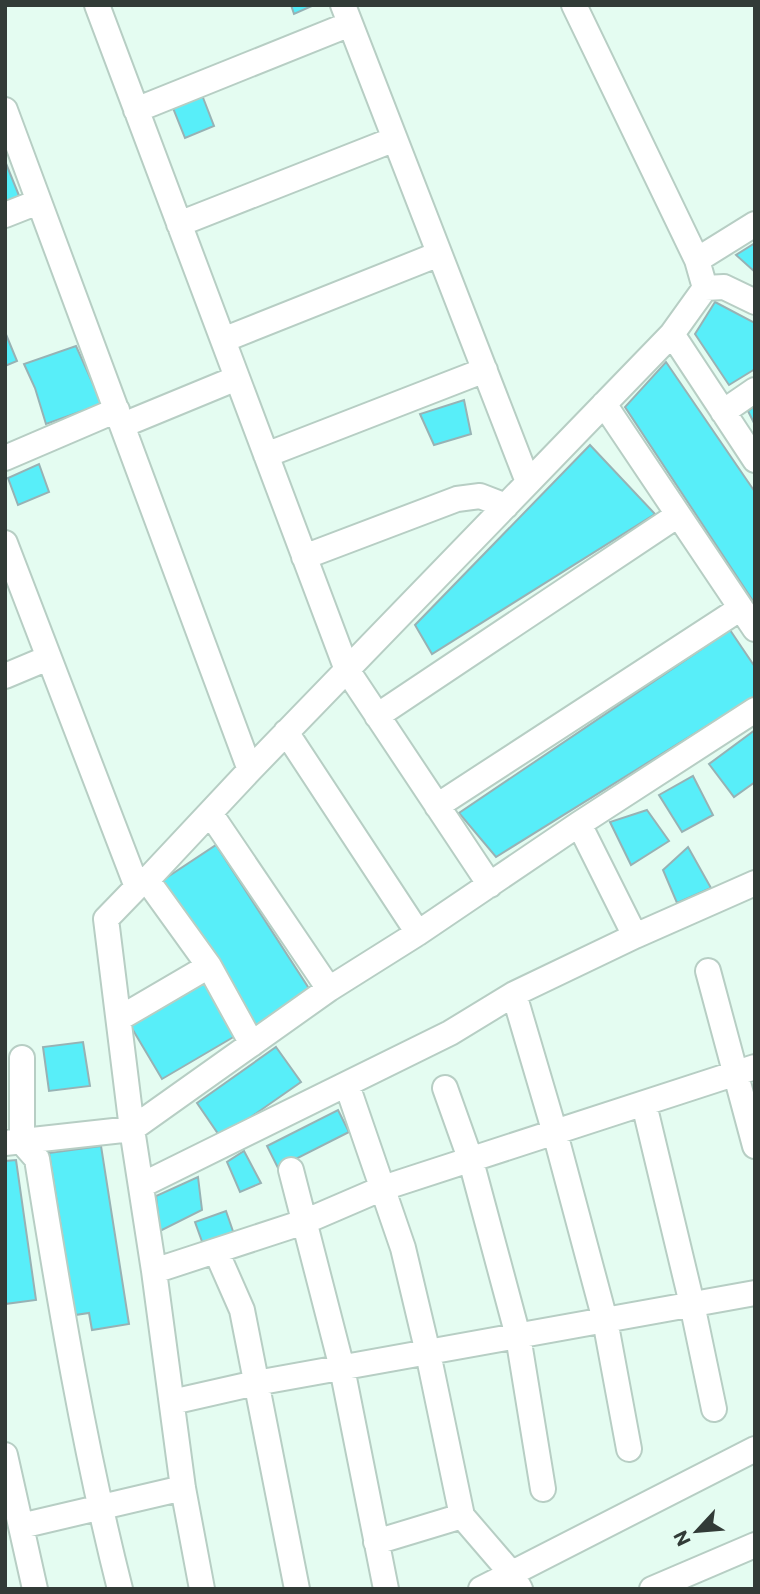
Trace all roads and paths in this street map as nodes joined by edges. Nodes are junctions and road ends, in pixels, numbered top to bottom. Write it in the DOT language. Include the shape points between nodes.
graph roads {
  1 [pos="97,5"];
  2 [pos="574,5"];
  3 [pos="346,15"];
  4 [pos="5,110"];
  5 [pos="136,110"];
  6 [pos="395,139"];
  7 [pos="38,202"];
  8 [pos="5,215"];
  9 [pos="179,224"];
  10 [pos="755,224"];
  11 [pos="439,254"];
  12 [pos="696,260"];
  13 [pos="705,288"];
  14 [pos="755,302"];
  15 [pos="672,334"];
  16 [pos="223,340"];
  17 [pos="485,370"];
  18 [pos="237,378"];
  19 [pos="755,390"];
  20 [pos="604,404"];
  21 [pos="723,412"];
  22 [pos="120,418"];
  23 [pos="266,455"];
  24 [pos="5,458"];
  25 [pos="755,460"];
  26 [pos="528,482"];
  27 [pos="506,506"];
  28 [pos="678,514"];
  29 [pos="5,543"];
  30 [pos="304,557"];
  31 [pos="741,608"];
  32 [pos="755,629"];
  33 [pos="48,658"];
  34 [pos="347,670"];
  35 [pos="5,676"];
  36 [pos="755,710"];
  37 [pos="377,716"];
  38 [pos="286,732"];
  39 [pos="250,770"];
  40 [pos="437,806"];
  41 [pos="210,813"];
  42 [pos="579,824"];
  43 [pos="142,883"];
  44 [pos="755,883"];
  45 [pos="490,885"];
  46 [pos="418,933"];
  47 [pos="635,936"];
  48 [pos="209,966"];
  49 [pos="708,971"];
  50 [pos="329,989"];
  51 [pos="514,995"];
  52 [pos="120,1018"];
  53 [pos="252,1044"];
  54 [pos="22,1058"];
  55 [pos="746,1070"];
  56 [pos="348,1085"];
  57 [pos="445,1088"];
  58 [pos="644,1104"];
  59 [pos="132,1129"];
  60 [pos="555,1133"];
  61 [pos="14,1142"];
  62 [pos="755,1146"];
  63 [pos="471,1161"];
  64 [pos="291,1170"];
  65 [pos="142,1185"];
  66 [pos="383,1188"];
  67 [pos="304,1222"];
  68 [pos="216,1251"];
  69 [pos="154,1271"];
  70 [pos="755,1293"];
  71 [pos="692,1304"];
  72 [pos="605,1320"];
  73 [pos="518,1336"];
  74 [pos="428,1353"];
  75 [pos="342,1368"];
  76 [pos="256,1383"];
  77 [pos="172,1402"];
  78 [pos="714,1409"];
  79 [pos="629,1449"];
  80 [pos="755,1449"];
  81 [pos="5,1455"];
  82 [pos="183,1488"];
  83 [pos="543,1489"];
  84 [pos="100,1507"];
  85 [pos="462,1516"];
  86 [pos="15,1517"];
  87 [pos="376,1542"];
  88 [pos="755,1545"];
  89 [pos="515,1581"];
  90 [pos="35,1589"];
  91 [pos="120,1589"];
  92 [pos="202,1589"];
  93 [pos="297,1589"];
  94 [pos="386,1589"];
  95 [pos="481,1589"];
  96 [pos="652,1589"];
  1 -- 5 [label="street"];
  2 -- 12 [label="street"];
  3 -- 5 [label="street"];
  3 -- 6 [label="street"];
  4 -- 7 [label="street"];
  5 -- 9 [label="street"];
  6 -- 9 [label="street"];
  6 -- 11 [label="street"];
  7 -- 8 [label="street"];
  7 -- 22 [label="street"];
  9 -- 16 [label="street"];
  10 -- 12 [label="street"];
  11 -- 16 [label="street"];
  11 -- 17 [label="street"];
  12 -- 13 [label="street"];
  13 -- 14 [label="street" via="724,287"];
  13 -- 15 [label="street"];
  15 -- 20 [label="street"];
  15 -- 21 [label="street"];
  16 -- 18 [label="street"];
  17 -- 23 [label="street"];
  17 -- 26 [label="street"];
  18 -- 22 [label="street"];
  18 -- 23 [label="street"];
  19 -- 21 [label="street"];
  20 -- 26 [label="street"];
  20 -- 28 [label="street"];
  21 -- 25 [label="street"];
  22 -- 24 [label="street"];
  22 -- 39 [label="street"];
  23 -- 30 [label="street"];
  26 -- 27 [label="street"];
  27 -- 30 [label="street" via="480,496 457,499"];
  27 -- 34 [label="street"];
  28 -- 31 [label="street"];
  28 -- 37 [label="street"];
  29 -- 33 [label="street"];
  30 -- 34 [label="street"];
  31 -- 32 [label="street"];
  31 -- 40 [label="street"];
  33 -- 35 [label="street"];
  33 -- 43 [label="street"];
  34 -- 37 [label="street"];
  34 -- 38 [label="street"];
  36 -- 42 [label="street"];
  37 -- 40 [label="street"];
  38 -- 39 [label="street"];
  38 -- 46 [label="street"];
  39 -- 41 [label="street"];
  40 -- 45 [label="street"];
  41 -- 43 [label="street"];
  41 -- 50 [label="street"];
  42 -- 45 [label="street"];
  42 -- 47 [label="street"];
  43 -- 48 [label="street"];
  43 -- 52 [label="street" via="106,919"];
  44 -- 47 [label="street"];
  45 -- 46 [label="street"];
  46 -- 50 [label="street"];
  47 -- 51 [label="street"];
  48 -- 52 [label="street"];
  48 -- 53 [label="street"];
  49 -- 55 [label="street"];
  50 -- 53 [label="street"];
  51 -- 56 [label="street"];
  51 -- 60 [label="street"];
  52 -- 59 [label="street"];
  53 -- 59 [label="street"];
  54 -- 61 [label="street"];
  55 -- 58 [label="street"];
  55 -- 62 [label="street"];
  56 -- 65 [label="street"];
  56 -- 66 [label="street"];
  57 -- 63 [label="street"];
  58 -- 60 [label="street"];
  58 -- 71 [label="street"];
  59 -- 61 [label="street"];
  59 -- 65 [label="street"];
  60 -- 63 [label="street"];
  60 -- 72 [label="street"];
  61 -- 84 [label="street" via="37,1159"];
  63 -- 66 [label="street"];
  63 -- 73 [label="street"];
  64 -- 67 [label="street"];
  65 -- 69 [label="street"];
  66 -- 67 [label="street"];
  66 -- 74 [label="street" via="403,1248"];
  67 -- 68 [label="street"];
  67 -- 75 [label="street"];
  68 -- 69 [label="street"];
  68 -- 76 [label="street" via="242,1310"];
  69 -- 77 [label="street"];
  70 -- 71 [label="street"];
  71 -- 72 [label="street"];
  71 -- 78 [label="street"];
  72 -- 73 [label="street"];
  72 -- 79 [label="street"];
  73 -- 74 [label="street"];
  73 -- 83 [label="street"];
  74 -- 75 [label="street"];
  74 -- 85 [label="street"];
  75 -- 76 [label="street"];
  75 -- 87 [label="street"];
  76 -- 77 [label="street"];
  76 -- 93 [label="street"];
  77 -- 82 [label="street"];
  80 -- 89 [label="street"];
  81 -- 86 [label="street"];
  82 -- 84 [label="street"];
  82 -- 92 [label="street"];
  84 -- 86 [label="street"];
  84 -- 91 [label="street"];
  85 -- 87 [label="street"];
  85 -- 89 [label="street"];
  86 -- 90 [label="street"];
  87 -- 94 [label="street"];
  88 -- 96 [label="street"];
  89 -- 95 [label="street"];
}
